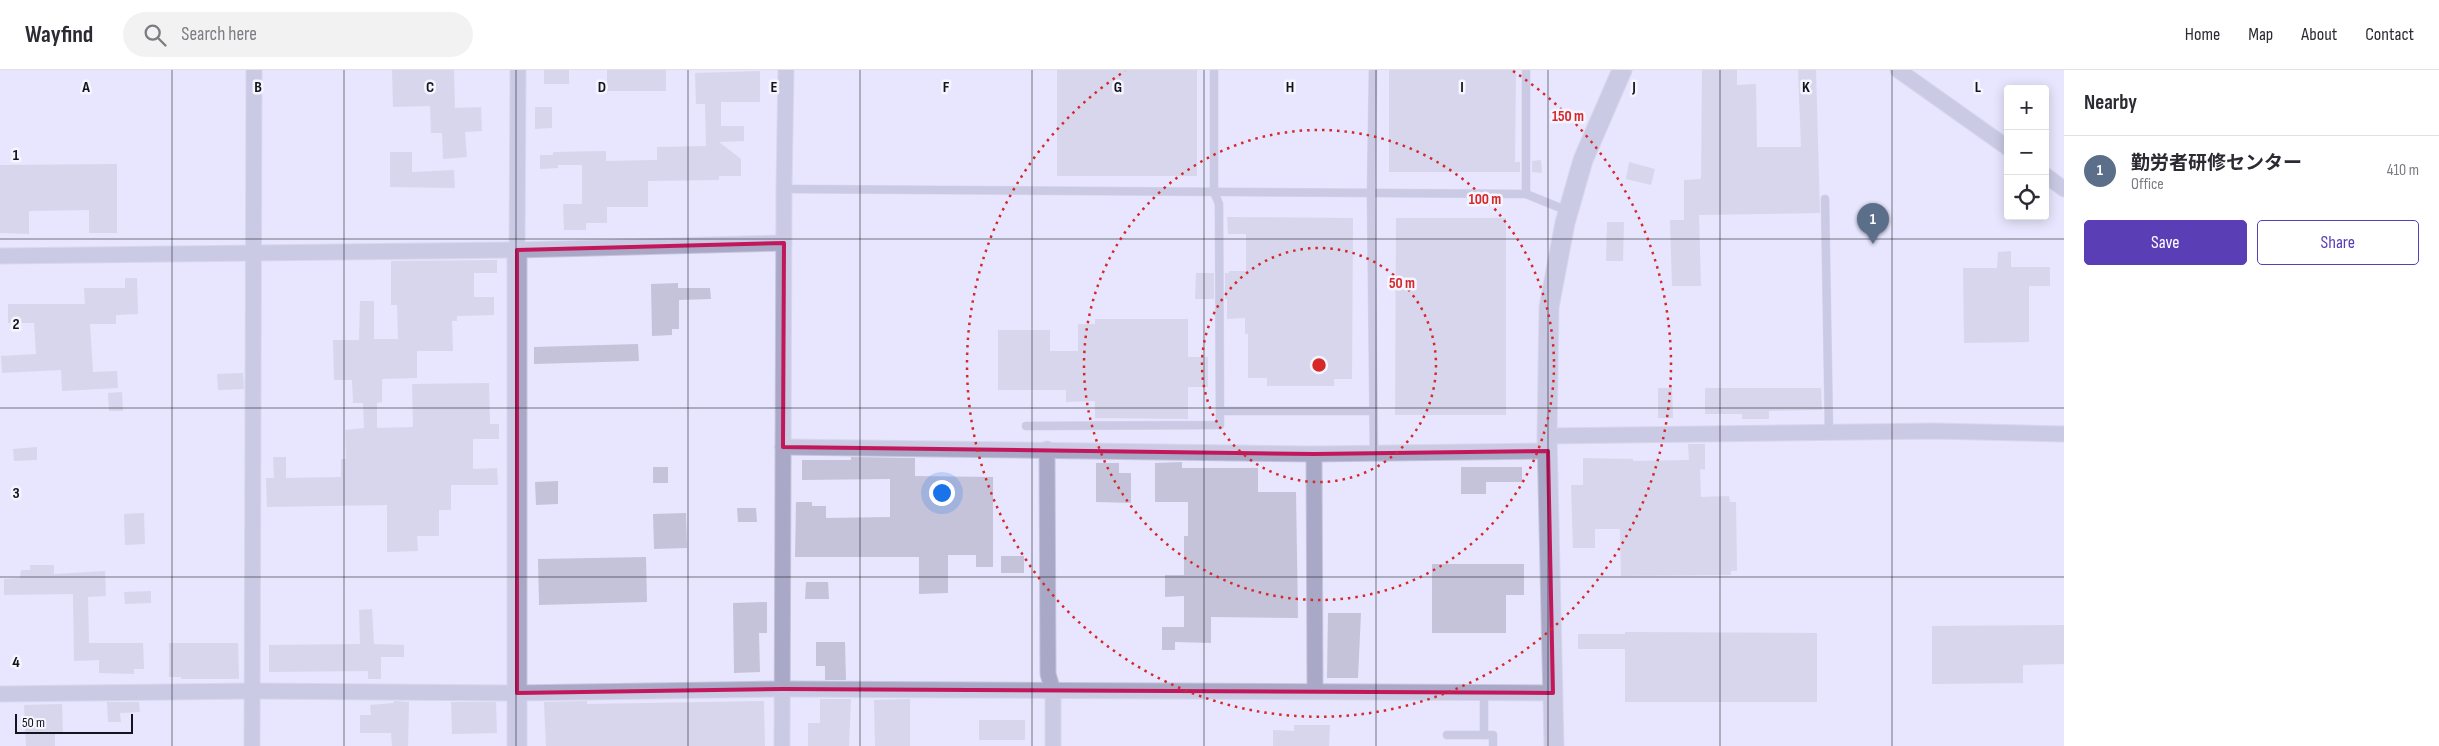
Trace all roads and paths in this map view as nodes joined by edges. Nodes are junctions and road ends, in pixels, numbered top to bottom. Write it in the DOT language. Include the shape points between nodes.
graph roads {
  1 [pos="254,70"];
  2 [pos="518,70"];
  3 [pos="786,70"];
  4 [pos="1214,70"];
  5 [pos="1373,70"];
  6 [pos="1526,70"];
  7 [pos="1622,70"];
  8 [pos="1898,70"];
  9 [pos="2004,145"];
  10 [pos="2049,178"];
  11 [pos="784,189"];
  12 [pos="2064,189"];
  13 [pos="1214,192"];
  14 [pos="1372,193"];
  15 [pos="1526,194"];
  16 [pos="1825,199"];
  17 [pos="1568,210"];
  18 [pos="784,243"];
  19 [pos="517,250"];
  20 [pos="254,252"];
  21 [pos="0,256"];
  22 [pos="1220,411"];
  23 [pos="1373,411"];
  24 [pos="1026,426"];
  25 [pos="1829,432"];
  26 [pos="2064,434"];
  27 [pos="1547,443"];
  28 [pos="783,447"];
  29 [pos="1046,449"];
  30 [pos="1314,454"];
  31 [pos="1374,454"];
  32 [pos="783,689"];
  33 [pos="1315,690"];
  34 [pos="253,691"];
  35 [pos="1053,691"];
  36 [pos="1484,691"];
  37 [pos="518,693"];
  38 [pos="1553,693"];
  39 [pos="0,694"];
  40 [pos="1447,735"];
  41 [pos="1484,735"];
  42 [pos="252,746"];
  43 [pos="518,746"];
  44 [pos="782,746"];
  45 [pos="1053,746"];
  46 [pos="1493,746"];
  47 [pos="1554,746"];
  1 -- 20 [label="street"];
  2 -- 19 [label="street"];
  3 -- 11 [label="street"];
  4 -- 13 [label="lane"];
  5 -- 14 [label="lane"];
  6 -- 15 [label="lane"];
  7 -- 17 [label="street" via="1582,160"];
  8 -- 9 [label="street"];
  10 -- 12 [label="street"];
  11 -- 13 [label="lane"];
  11 -- 18 [label="street"];
  13 -- 14 [label="lane"];
  13 -- 22 [label="lane" via="1219,204"];
  14 -- 15 [label="lane"];
  14 -- 23 [label="lane"];
  15 -- 17 [label="lane"];
  16 -- 25 [label="lane"];
  17 -- 27 [label="street" via="1549,307"];
  18 -- 19 [label="street"];
  18 -- 28 [label="street"];
  19 -- 20 [label="street"];
  19 -- 37 [label="street"];
  20 -- 21 [label="street"];
  20 -- 34 [label="street"];
  22 -- 23 [label="lane"];
  22 -- 24 [label="lane" via="1220,425"];
  23 -- 31 [label="lane"];
  25 -- 26 [label="street"];
  25 -- 27 [label="street"];
  27 -- 31 [label="street"];
  27 -- 38 [label="street"];
  28 -- 29 [label="street"];
  28 -- 32 [label="street"];
  29 -- 30 [label="street"];
  29 -- 35 [label="street" via="1048,674"];
  30 -- 31 [label="street"];
  30 -- 33 [label="street"];
  32 -- 35 [label="street"];
  32 -- 37 [label="street"];
  32 -- 44 [label="street"];
  33 -- 35 [label="street"];
  33 -- 36 [label="street"];
  34 -- 37 [label="street"];
  34 -- 39 [label="street"];
  34 -- 42 [label="street"];
  35 -- 45 [label="street"];
  36 -- 38 [label="street"];
  36 -- 41 [label="lane"];
  37 -- 43 [label="street"];
  38 -- 47 [label="street"];
  40 -- 41 [label="lane"];
  41 -- 46 [label="lane" via="1493,735"];
}
